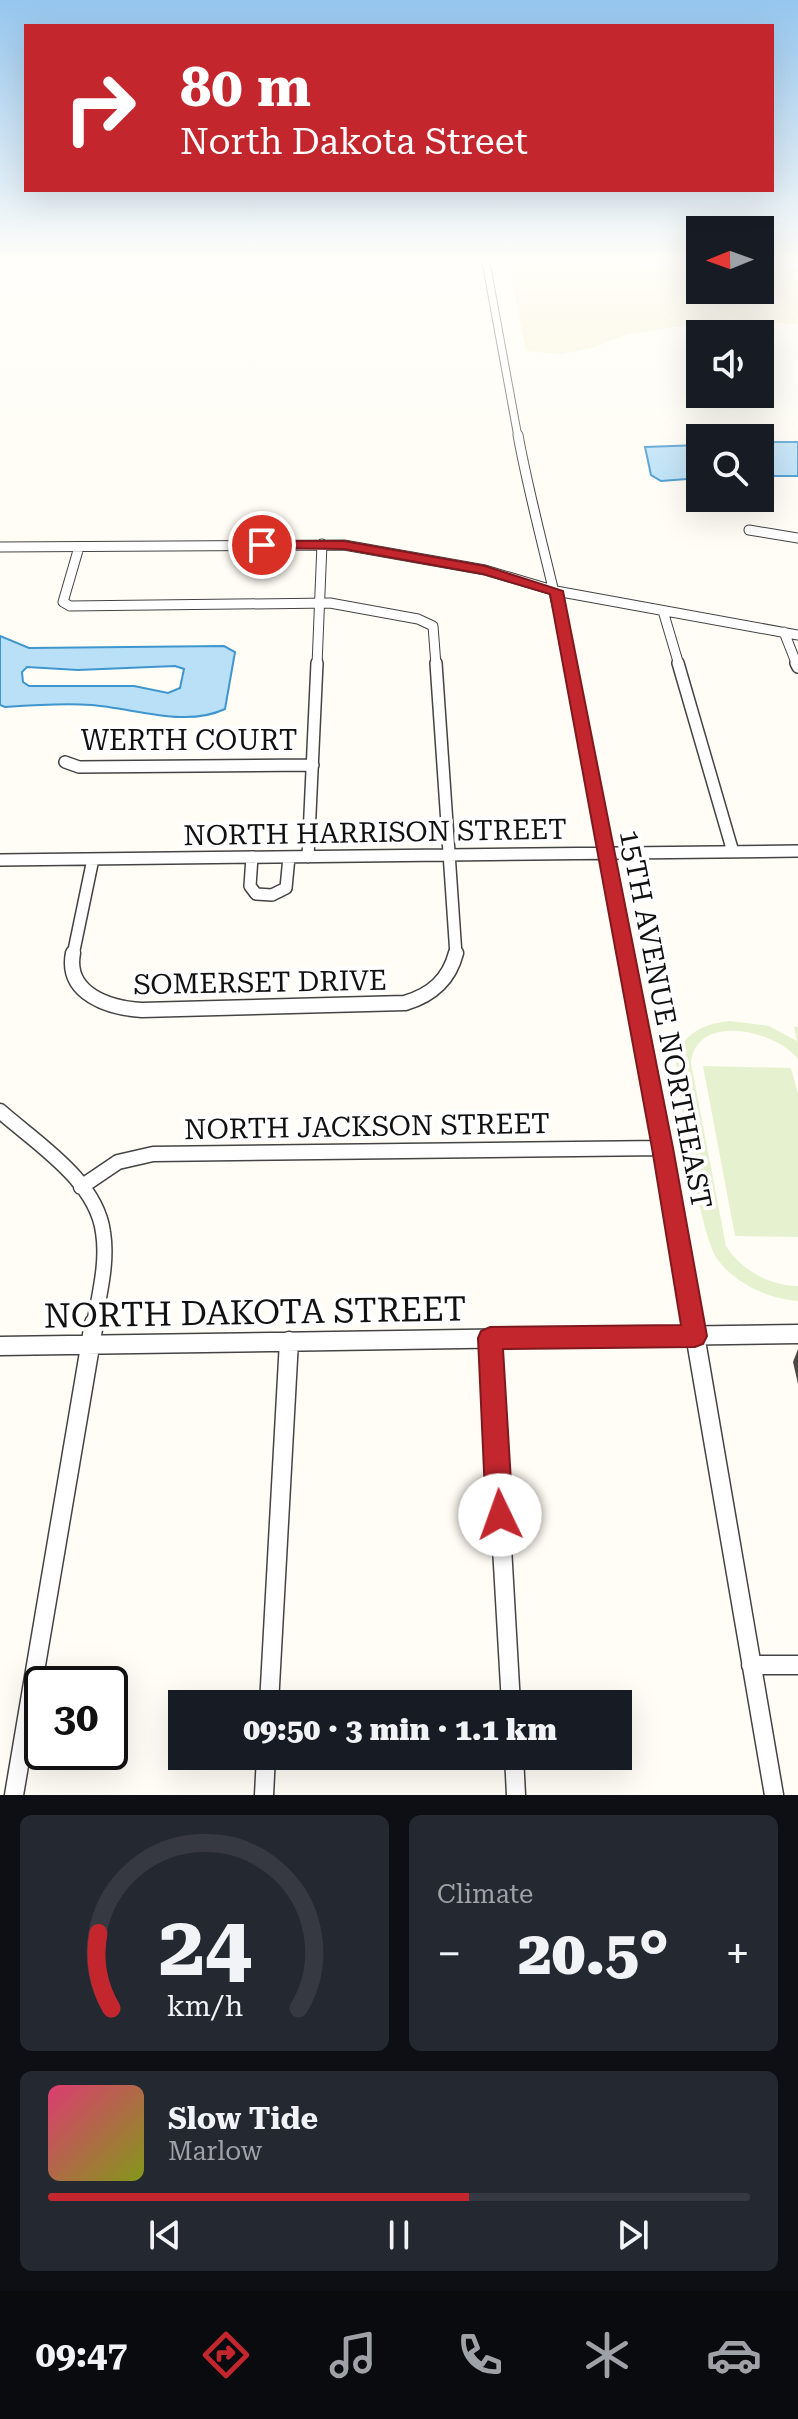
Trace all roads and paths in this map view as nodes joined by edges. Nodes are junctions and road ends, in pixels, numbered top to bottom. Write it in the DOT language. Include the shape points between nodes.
graph roads {
  1 [pos="501,341"];
  2 [pos="749,530"];
  3 [pos="798,538"];
  4 [pos="322,544"];
  5 [pos="0,547"];
  6 [pos="79,547"];
  7 [pos="556,591"];
  8 [pos="320,603"];
  9 [pos="663,611"];
  10 [pos="784,632"];
  11 [pos="798,635"];
  12 [pos="798,667"];
  13 [pos="65,762"];
  14 [pos="313,765"];
  15 [pos="798,851"];
  16 [pos="733,852"];
  17 [pos="606,853"];
  18 [pos="450,855"];
  19 [pos="252,857"];
  20 [pos="289,857"];
  21 [pos="308,857"];
  22 [pos="93,859"];
  23 [pos="0,860"];
  24 [pos="0,1111"];
  25 [pos="663,1148"];
  26 [pos="81,1187"];
  27 [pos="798,1334"];
  28 [pos="695,1336"];
  29 [pos="490,1338"];
  30 [pos="289,1341"];
  31 [pos="92,1344"];
  32 [pos="0,1346"];
  33 [pos="751,1665"];
  34 [pos="798,1665"];
  35 [pos="270,1690"];
  36 [pos="510,1690"];
  37 [pos="265,1770"];
  38 [pos="515,1770"];
  39 [pos="14,1795"];
  40 [pos="264,1795"];
  41 [pos="516,1795"];
  42 [pos="774,1795"];
  1 -- 7 [label="street, 15TH AVENUE NORTHEAST" via="533,515"];
  2 -- 3 [label="street"];
  4 -- 6 [label="street"];
  4 -- 7 [label="street" via="485,570"];
  4 -- 8 [label="street"];
  5 -- 6 [label="street"];
  6 -- 8 [label="street" via="63,602 70,606"];
  7 -- 9 [label="street"];
  7 -- 17 [label="street, 15TH AVENUE NORTHEAST"];
  8 -- 14 [label="street"];
  8 -- 18 [label="street" via="433,626"];
  9 -- 10 [label="street"];
  9 -- 16 [label="street"];
  10 -- 11 [label="street"];
  10 -- 12 [label="street"];
  13 -- 14 [label="street, WERTH COURT" via="79,767"];
  14 -- 21 [label="street"];
  15 -- 16 [label="street, NORTH HARRISON STREET"];
  16 -- 17 [label="street, NORTH HARRISON STREET"];
  17 -- 18 [label="street, NORTH HARRISON STREET"];
  17 -- 25 [label="street, 15TH AVENUE NORTHEAST"];
  18 -- 21 [label="street, NORTH HARRISON STREET"];
  18 -- 22 [label="street, SOMERSET DRIVE" via="456,954 448,976 428,996 394,1005 142,1010 99,1002 72,974"];
  19 -- 20 [label="street, NORTH HARRISON STREET"];
  19 -- 20 [label="street" via="249,884 262,896 286,888"];
  19 -- 22 [label="street, NORTH HARRISON STREET"];
  20 -- 21 [label="street, NORTH HARRISON STREET"];
  22 -- 23 [label="street, NORTH HARRISON STREET"];
  24 -- 26 [label="street"];
  25 -- 26 [label="street, NORTH JACKSON STREET" via="153,1154 118,1162"];
  25 -- 28 [label="street, 15TH AVENUE NORTHEAST"];
  26 -- 31 [label="street" via="104,1233"];
  27 -- 28 [label="street, NORTH DAKOTA STREET"];
  28 -- 29 [label="street, NORTH DAKOTA STREET"];
  28 -- 33 [label="street, 15TH AVENUE NORTHEAST"];
  29 -- 30 [label="street, NORTH DAKOTA STREET"];
  29 -- 36 [label="street"];
  30 -- 31 [label="street, NORTH DAKOTA STREET"];
  30 -- 35 [label="street"];
  31 -- 32 [label="street, NORTH DAKOTA STREET"];
  31 -- 39 [label="street"];
  33 -- 34 [label="street"];
  33 -- 42 [label="street, 15TH AVENUE NORTHEAST"];
  37 -- 40 [label="street"];
  38 -- 41 [label="street"];
}
